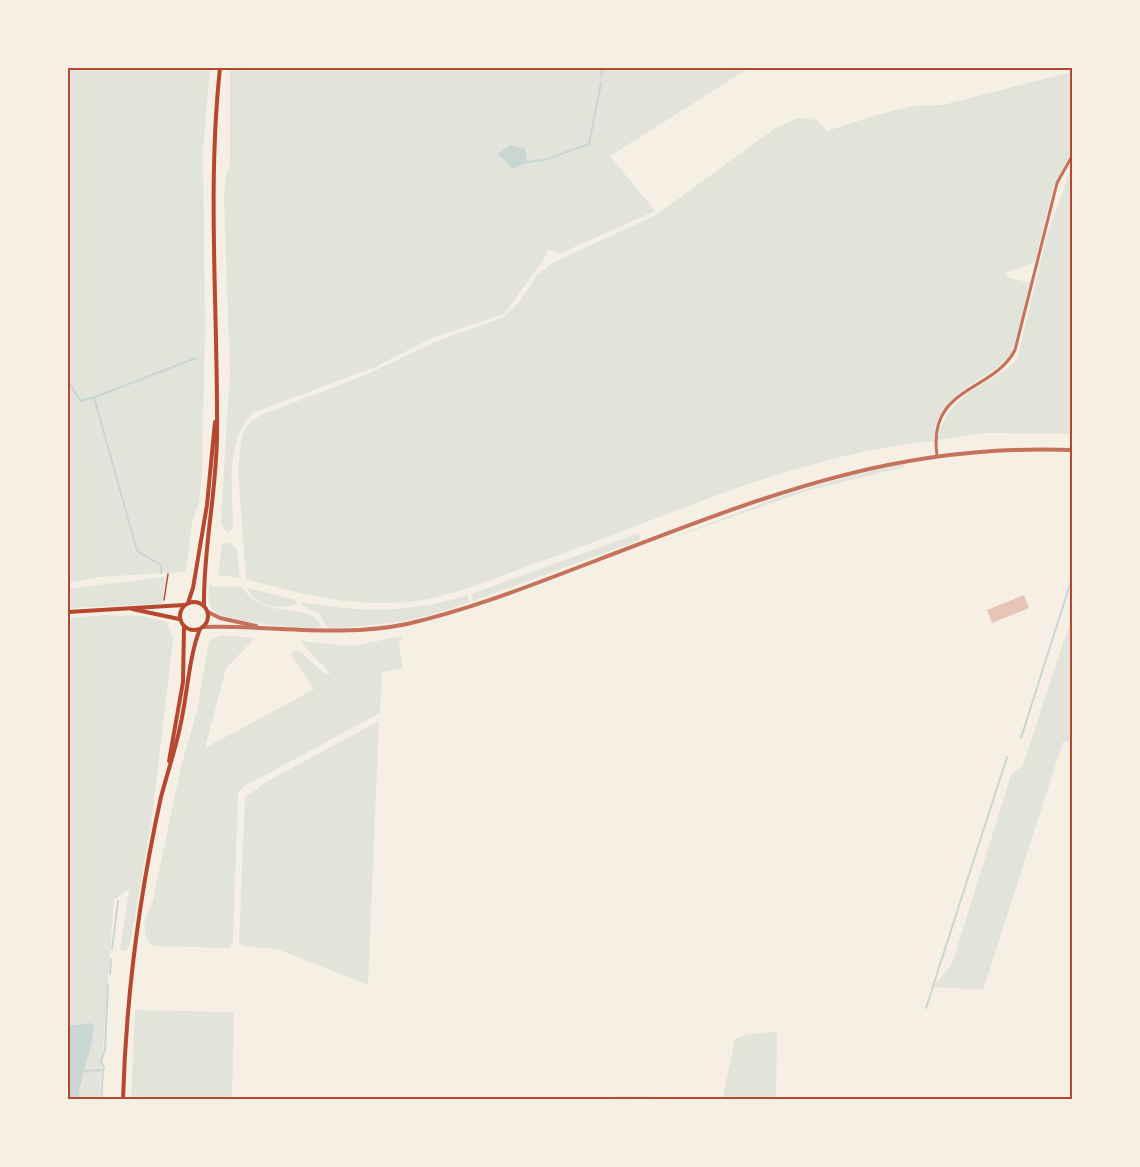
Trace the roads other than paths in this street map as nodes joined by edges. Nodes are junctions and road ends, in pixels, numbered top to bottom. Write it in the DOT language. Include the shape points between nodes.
graph roads {
  1 [pos="220,68"];
  2 [pos="1072,156"];
  3 [pos="216,413"];
  4 [pos="1072,450"];
  5 [pos="936,455"];
  6 [pos="186,604"];
  7 [pos="204,606"];
  8 [pos="131,609"];
  9 [pos="68,612"];
  10 [pos="208,612"];
  11 [pos="180,620"];
  12 [pos="184,627"];
  13 [pos="259,627"];
  14 [pos="202,628"];
  15 [pos="168,767"];
  16 [pos="123,1100"];
  1 -- 3 [label="main road" via="214,177"];
  2 -- 5 [label="street" via="1057,183 1015,350 1004,366 952,401 936,435"];
  3 -- 6 [label="main road" via="194,588"];
  3 -- 7 [label="main road"];
  4 -- 5 [label="street"];
  5 -- 13 [label="street" via="812,482 472,606 408,623 323,632"];
  6 -- 7 [label="main road"];
  6 -- 8 [label="main road"];
  6 -- 11 [label="main road"];
  7 -- 10 [label="main road"];
  8 -- 9 [label="main road"];
  8 -- 11 [label="main road"];
  10 -- 13 [label="street"];
  10 -- 14 [label="main road"];
  11 -- 12 [label="main road"];
  12 -- 14 [label="main road" via="192,631"];
  12 -- 15 [label="main road" via="183,682"];
  13 -- 14 [label="street"];
  14 -- 15 [label="main road"];
  15 -- 16 [label="main road" via="134,952"];
}
